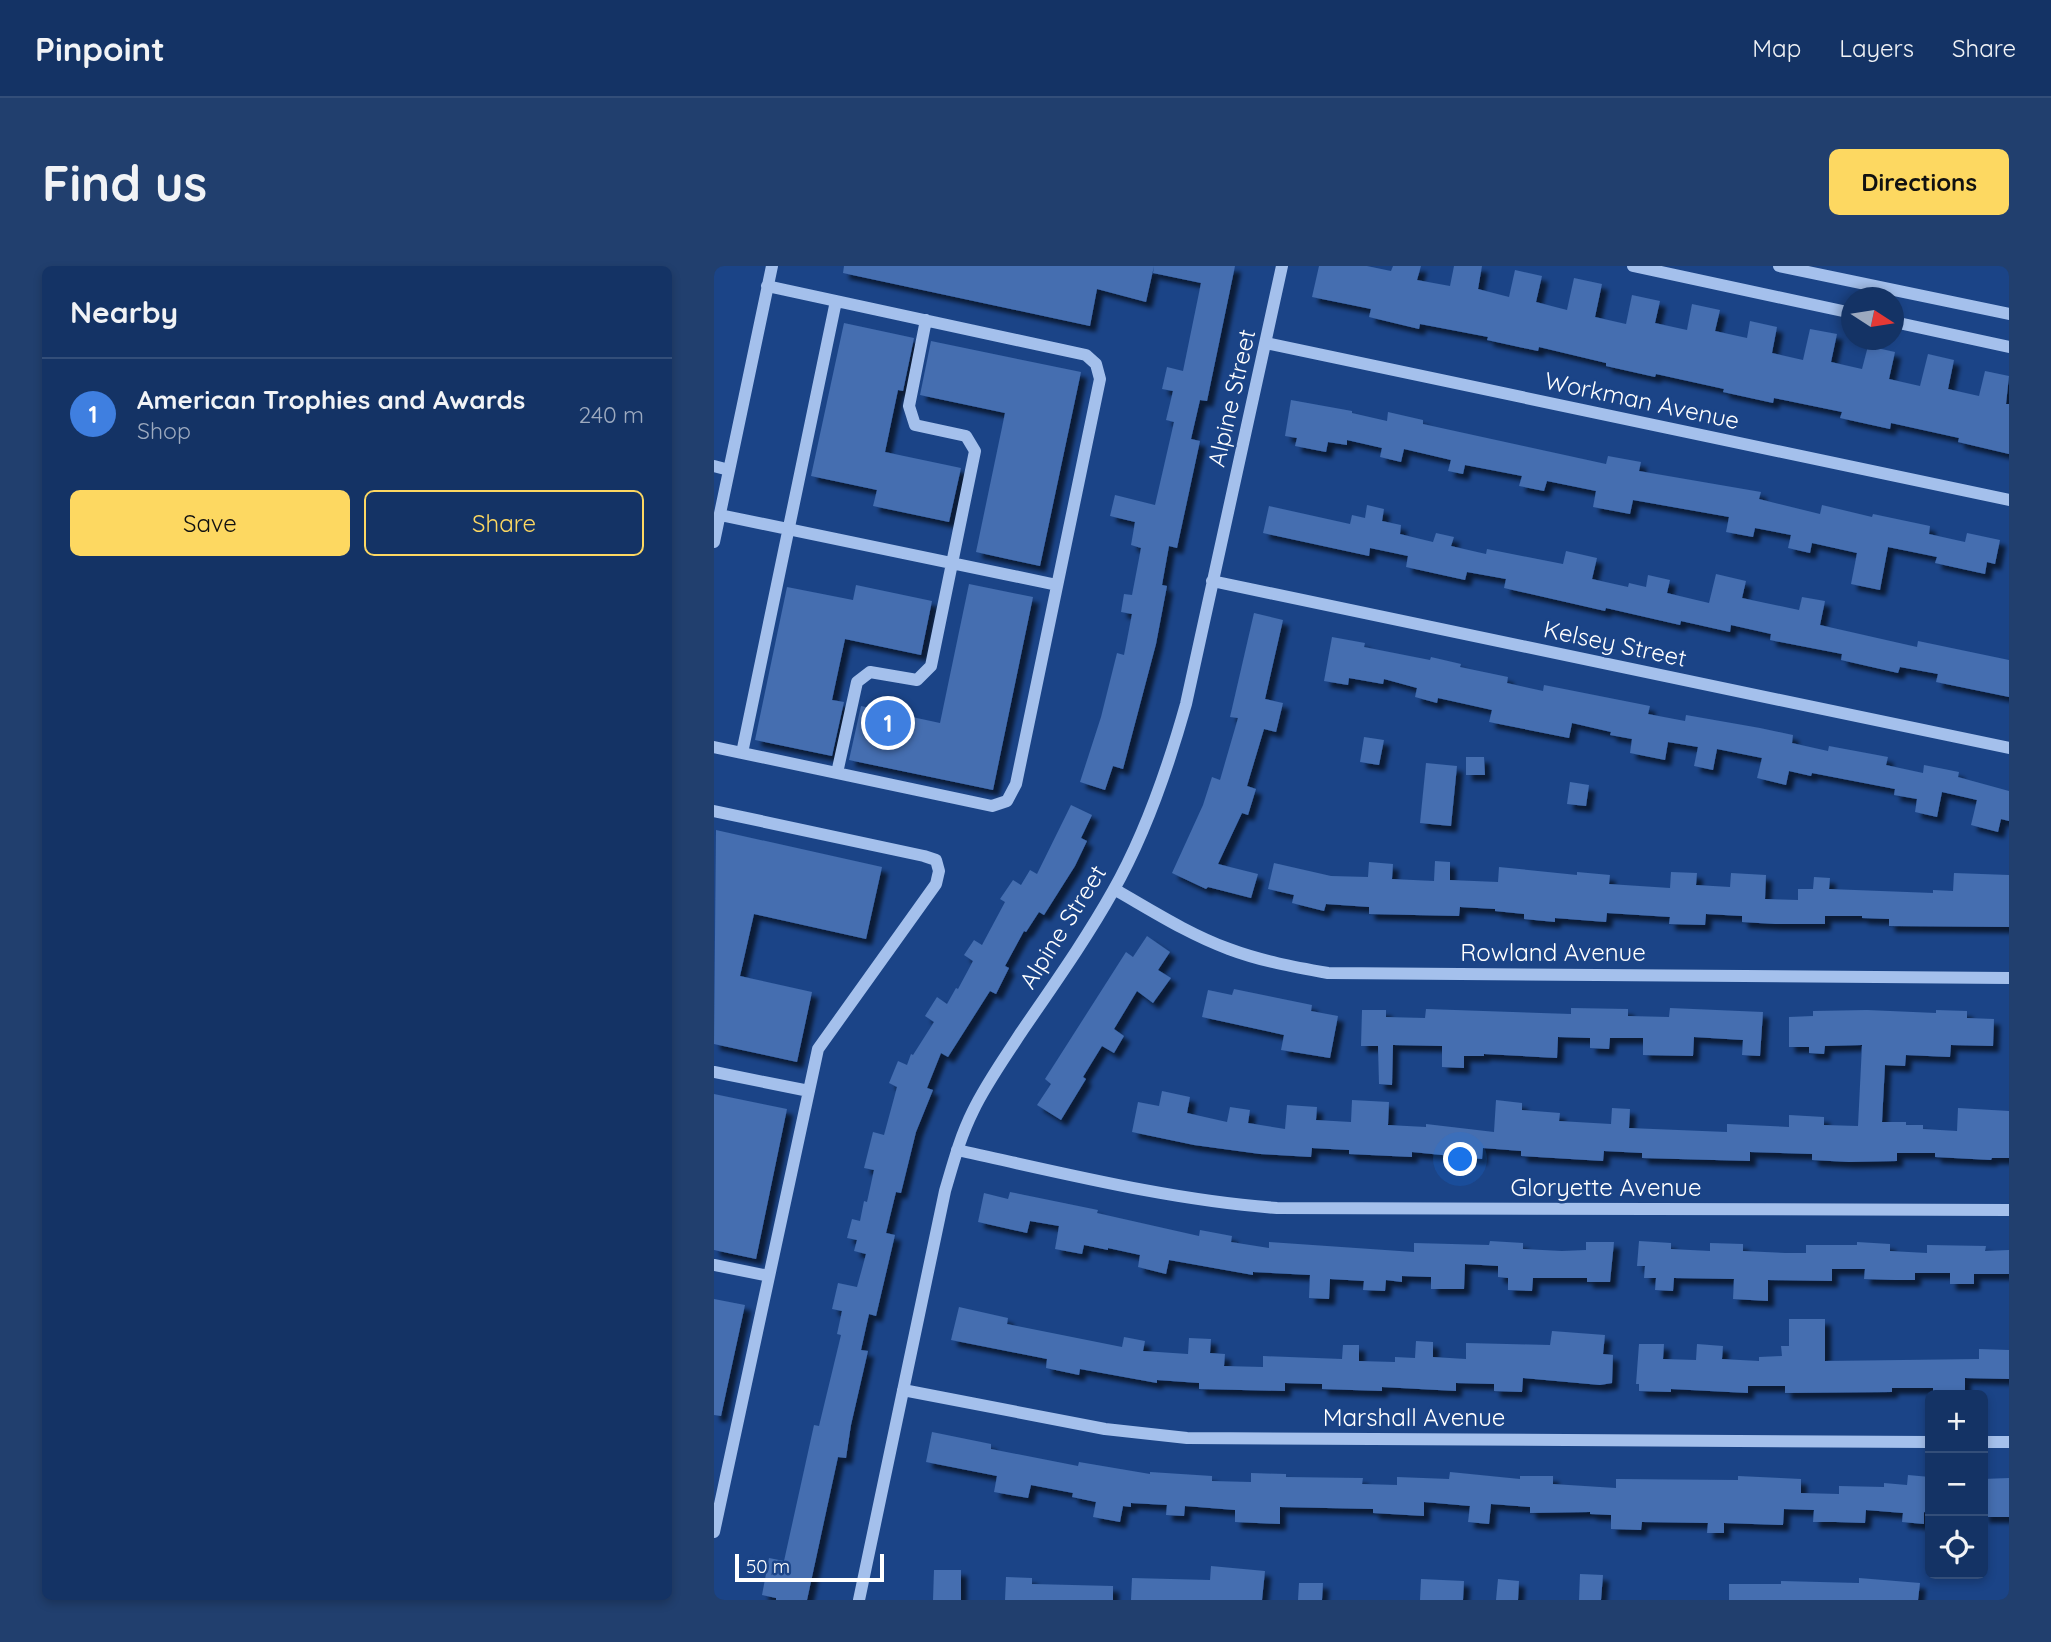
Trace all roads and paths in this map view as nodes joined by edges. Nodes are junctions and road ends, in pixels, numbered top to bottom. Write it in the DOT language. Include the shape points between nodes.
graph roads {
  1 [pos="772,266"];
  2 [pos="1282,266"];
  3 [pos="1633,266"];
  4 [pos="1779,266"];
  5 [pos="767,286"];
  6 [pos="836,301"];
  7 [pos="1841,311"];
  8 [pos="2009,314"];
  9 [pos="926,320"];
  10 [pos="1904,324"];
  11 [pos="1266,343"];
  12 [pos="2009,347"];
  13 [pos="714,466"];
  14 [pos="729,470"];
  15 [pos="2009,500"];
  16 [pos="720,515"];
  17 [pos="788,529"];
  18 [pos="714,542"];
  19 [pos="952,563"];
  20 [pos="1212,581"];
  21 [pos="1057,585"];
  22 [pos="714,747"];
  23 [pos="2009,748"];
  24 [pos="741,753"];
  25 [pos="836,773"];
  26 [pos="714,811"];
  27 [pos="1114,889"];
  28 [pos="2009,978"];
  29 [pos="714,1072"];
  30 [pos="809,1091"];
  31 [pos="957,1150"];
  32 [pos="2009,1210"];
  33 [pos="714,1265"];
  34 [pos="769,1276"];
  35 [pos="902,1391"];
  36 [pos="1925,1442"];
  37 [pos="1988,1442"];
  38 [pos="2009,1443"];
  39 [pos="714,1532"];
  40 [pos="859,1600"];
  1 -- 5 [label="street"];
  2 -- 11 [label="street, Alpine Street"];
  3 -- 7 [label="street"];
  4 -- 8 [label="street"];
  5 -- 6 [label="street"];
  5 -- 14 [label="street"];
  6 -- 9 [label="street"];
  6 -- 17 [label="street"];
  9 -- 19 [label="street" via="909,406 915,425 966,436 975,451"];
  9 -- 21 [label="street" via="1086,355 1096,364 1100,379"];
  10 -- 12 [label="street"];
  11 -- 15 [label="street, Workman Avenue"];
  11 -- 20 [label="street, Alpine Street"];
  13 -- 14 [label="street"];
  14 -- 16 [label="street"];
  16 -- 17 [label="street"];
  16 -- 18 [label="street"];
  17 -- 19 [label="street"];
  17 -- 24 [label="street"];
  19 -- 21 [label="street"];
  19 -- 25 [label="street" via="931,666 917,680 870,672 857,682"];
  20 -- 23 [label="street, Kelsey Street"];
  20 -- 27 [label="street, Alpine Street" via="1171,757 1146,824"];
  21 -- 25 [label="street" via="1016,785 1007,801 992,806"];
  22 -- 24 [label="street"];
  24 -- 25 [label="street"];
  26 -- 30 [label="street" via="936,860 936,884 818,1049"];
  27 -- 28 [label="street, Rowland Avenue" via="1226,948 1328,973"];
  27 -- 31 [label="street, Alpine Street" via="989,1080"];
  29 -- 30 [label="street"];
  30 -- 34 [label="street"];
  31 -- 32 [label="street, Gloryette Avenue" via="1176,1196 1278,1209"];
  31 -- 35 [label="street, Alpine Street"];
  33 -- 34 [label="street"];
  34 -- 39 [label="street"];
  35 -- 36 [label="street, Marshall Avenue" via="1105,1429 1187,1438"];
  35 -- 40 [label="street, Alpine Street"];
  37 -- 38 [label="street"];
}
